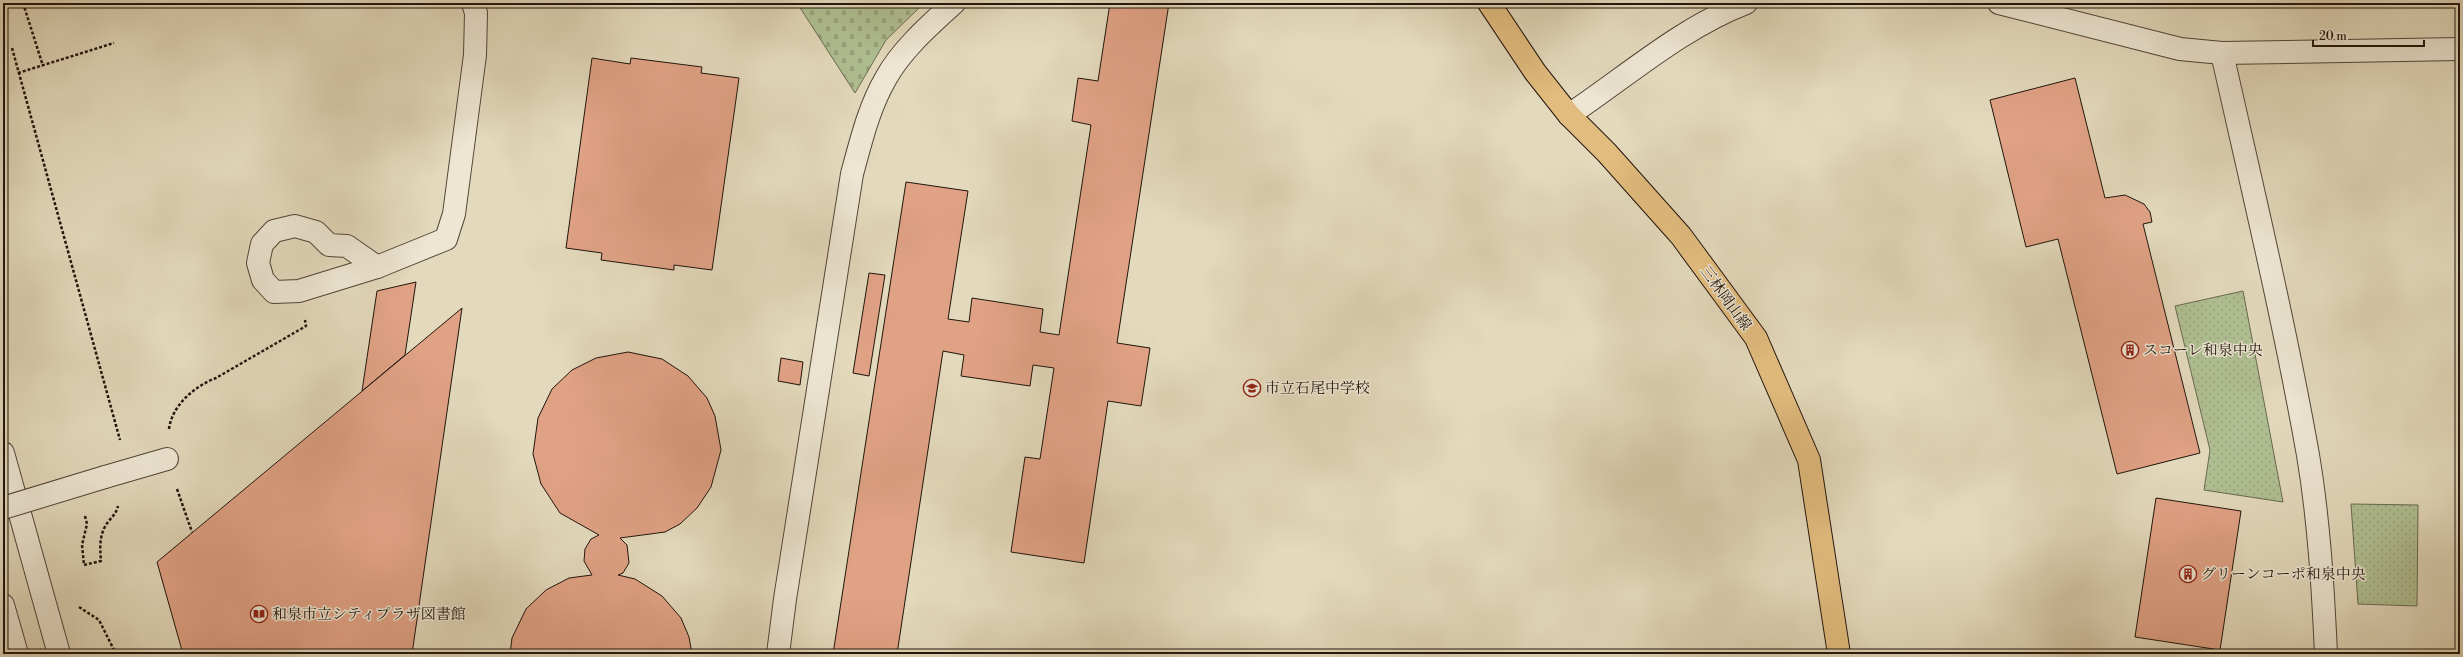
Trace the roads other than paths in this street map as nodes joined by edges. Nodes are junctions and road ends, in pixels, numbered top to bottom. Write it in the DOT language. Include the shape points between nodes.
graph roads {
  1 [pos="473,3"];
  2 [pos="954,3"];
  3 [pos="1489,3"];
  4 [pos="1746,3"];
  5 [pos="1999,3"];
  6 [pos="1720,8"];
  7 [pos="2460,49"];
  8 [pos="2222,53"];
  9 [pos="1569,115"];
  10 [pos="377,267"];
  11 [pos="3,453"];
  12 [pos="167,459"];
  13 [pos="3,508"];
  14 [pos="3,605"];
  15 [pos="11,647"];
  16 [pos="59,654"];
  17 [pos="778,654"];
  18 [pos="1839,654"];
  19 [pos="2326,654"];
  1 -- 10 [label="street" via="476,13 475,55 454,214 446,239"];
  2 -- 17 [label="street" via="903,53 886,78 862,135 852,174"];
  3 -- 9 [label="main road, 三林岡山線" via="1535,72"];
  4 -- 6 [label="street"];
  5 -- 8 [label="street" via="2180,49"];
  6 -- 9 [label="street"];
  7 -- 8 [label="street"];
  8 -- 19 [label="street" via="2308,456 2322,572"];
  9 -- 18 [label="main road, 三林岡山線" via="1681,236 1756,338 1808,460"];
  10 -- 10 [label="street" via="347,246 330,245 316,232 295,226 274,230 262,244 258,263 263,280 274,292 299,291"];
  11 -- 16 [label="street"];
  12 -- 13 [label="street, bridge"];
  14 -- 15 [label="street"];
}
